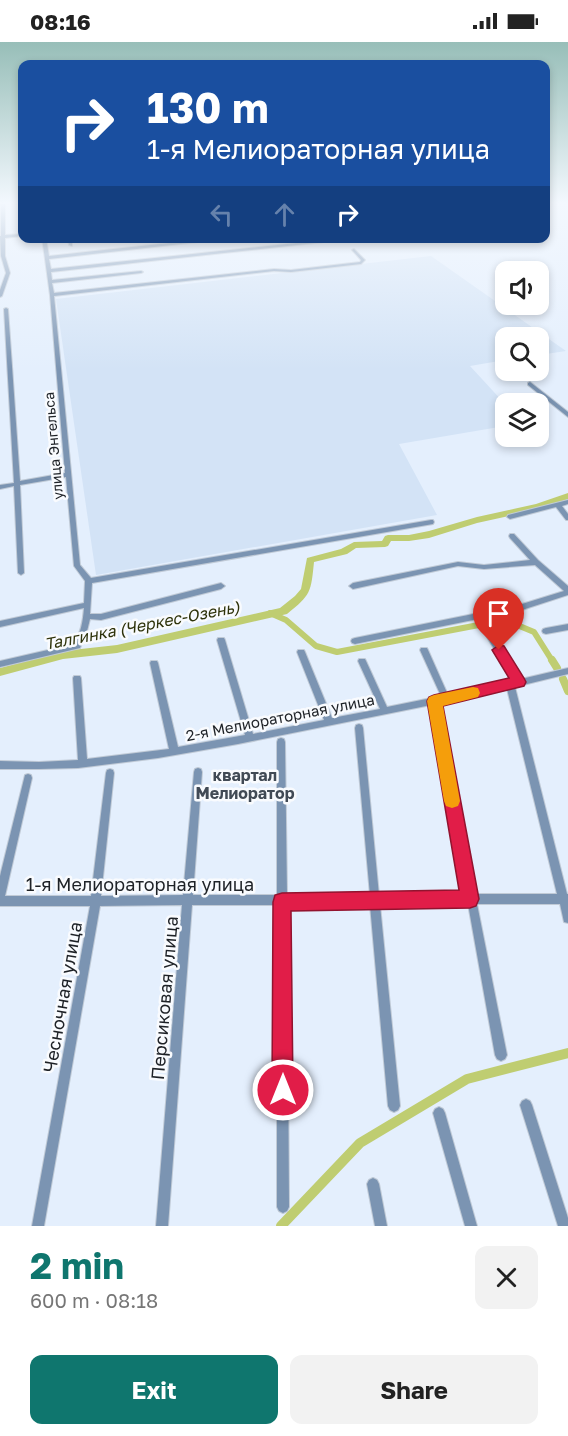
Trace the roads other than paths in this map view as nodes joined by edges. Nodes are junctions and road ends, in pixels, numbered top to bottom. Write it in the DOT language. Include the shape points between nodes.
graph roads {
  1 [pos="4,259"];
  2 [pos="46,259"];
  3 [pos="156,259"];
  4 [pos="362,259"];
  5 [pos="48,271"];
  6 [pos="141,272"];
  7 [pos="50,282"];
  8 [pos="52,295"];
  9 [pos="0,296"];
  10 [pos="6,309"];
  11 [pos="530,384"];
  12 [pos="10,389"];
  13 [pos="0,390"];
  14 [pos="568,415"];
  15 [pos="67,475"];
  16 [pos="19,484"];
  17 [pos="0,487"];
  18 [pos="568,502"];
  19 [pos="557,504"];
  20 [pos="510,517"];
  21 [pos="568,518"];
  22 [pos="431,522"];
  23 [pos="512,536"];
  24 [pos="536,562"];
  25 [pos="21,573"];
  26 [pos="88,581"];
  27 [pos="221,586"];
  28 [pos="353,586"];
  29 [pos="568,591"];
  30 [pos="87,604"];
  31 [pos="86,616"];
  32 [pos="0,624"];
  33 [pos="568,627"];
  34 [pos="546,631"];
  35 [pos="489,634"];
  36 [pos="221,640"];
  37 [pos="355,641"];
  38 [pos="424,650"];
  39 [pos="302,652"];
  40 [pos="362,661"];
  41 [pos="154,663"];
  42 [pos="0,664"];
  43 [pos="565,672"];
  44 [pos="77,678"];
  45 [pos="514,683"];
  46 [pos="446,699"];
  47 [pos="434,701"];
  48 [pos="385,711"];
  49 [pos="329,722"];
  50 [pos="359,728"];
  51 [pos="250,738"];
  52 [pos="281,742"];
  53 [pos="174,750"];
  54 [pos="83,763"];
  55 [pos="0,765"];
  56 [pos="198,772"];
  57 [pos="110,773"];
  58 [pos="28,778"];
  59 [pos="0,899"];
  60 [pos="96,899"];
  61 [pos="470,899"];
  62 [pos="565,899"];
  63 [pos="188,900"];
  64 [pos="376,901"];
  65 [pos="282,902"];
  66 [pos="568,918"];
  67 [pos="501,1055"];
  68 [pos="526,1105"];
  69 [pos="394,1106"];
  70 [pos="439,1113"];
  71 [pos="373,1184"];
  72 [pos="283,1207"];
  73 [pos="38,1226"];
  74 [pos="162,1226"];
  75 [pos="381,1226"];
  76 [pos="471,1226"];
  77 [pos="564,1226"];
  1 -- 9 [label="street" via="8,273"];
  2 -- 5 [label="street, улица Энгельса"];
  3 -- 5 [label="street"];
  4 -- 8 [label="street" via="361,263"];
  5 -- 7 [label="street, улица Энгельса"];
  6 -- 7 [label="street"];
  7 -- 8 [label="street, улица Энгельса"];
  8 -- 15 [label="street, улица Энгельса"];
  10 -- 12 [label="street"];
  11 -- 14 [label="street"];
  12 -- 13 [label="street"];
  12 -- 16 [label="street"];
  15 -- 16 [label="street"];
  15 -- 26 [label="street, улица Энгельса" via="77,566"];
  16 -- 17 [label="street"];
  16 -- 25 [label="street"];
  18 -- 19 [label="street"];
  19 -- 20 [label="street"];
  19 -- 21 [label="street"];
  22 -- 26 [label="street"];
  23 -- 24 [label="street"];
  24 -- 28 [label="street" via="484,567 458,564"];
  24 -- 29 [label="street"];
  26 -- 30 [label="street, улица Энгельса"];
  27 -- 31 [label="street" via="101,617"];
  29 -- 37 [label="street" via="522,607"];
  30 -- 31 [label="street, улица Энгельса"];
  30 -- 32 [label="street"];
  31 -- 42 [label="street, улица Энгельса" via="77,646"];
  33 -- 34 [label="street"];
  35 -- 45 [label="street"];
  36 -- 51 [label="street"];
  38 -- 46 [label="street"];
  39 -- 49 [label="street"];
  40 -- 48 [label="street"];
  41 -- 53 [label="street"];
  43 -- 45 [label="street, 2-я Мелиораторная улица"];
  44 -- 54 [label="street"];
  45 -- 46 [label="street, 2-я Мелиораторная улица"];
  45 -- 62 [label="street"];
  46 -- 47 [label="street, 2-я Мелиораторная улица"];
  47 -- 48 [label="street, 2-я Мелиораторная улица"];
  47 -- 61 [label="street"];
  48 -- 49 [label="street, 2-я Мелиораторная улица"];
  49 -- 51 [label="street, 2-я Мелиораторная улица"];
  50 -- 64 [label="street"];
  51 -- 53 [label="street, 2-я Мелиораторная улица"];
  52 -- 65 [label="street"];
  53 -- 54 [label="street, 2-я Мелиораторная улица"];
  54 -- 55 [label="street, 2-я Мелиораторная улица"];
  56 -- 63 [label="street, Персиковая улица"];
  57 -- 60 [label="street, Чесночная улица"];
  58 -- 59 [label="street"];
  59 -- 60 [label="street, 1-я Мелиораторная улица"];
  60 -- 63 [label="street, 1-я Мелиораторная улица"];
  60 -- 73 [label="street, Чесночная улица"];
  61 -- 62 [label="street, 1-я Мелиораторная улица"];
  61 -- 64 [label="street, 1-я Мелиораторная улица"];
  61 -- 67 [label="street"];
  62 -- 66 [label="street"];
  63 -- 65 [label="street, 1-я Мелиораторная улица"];
  63 -- 74 [label="street, Персиковая улица"];
  64 -- 65 [label="street, 1-я Мелиораторная улица"];
  64 -- 69 [label="street"];
  65 -- 72 [label="street"];
  68 -- 77 [label="street"];
  70 -- 76 [label="street"];
  71 -- 75 [label="street"];
}
